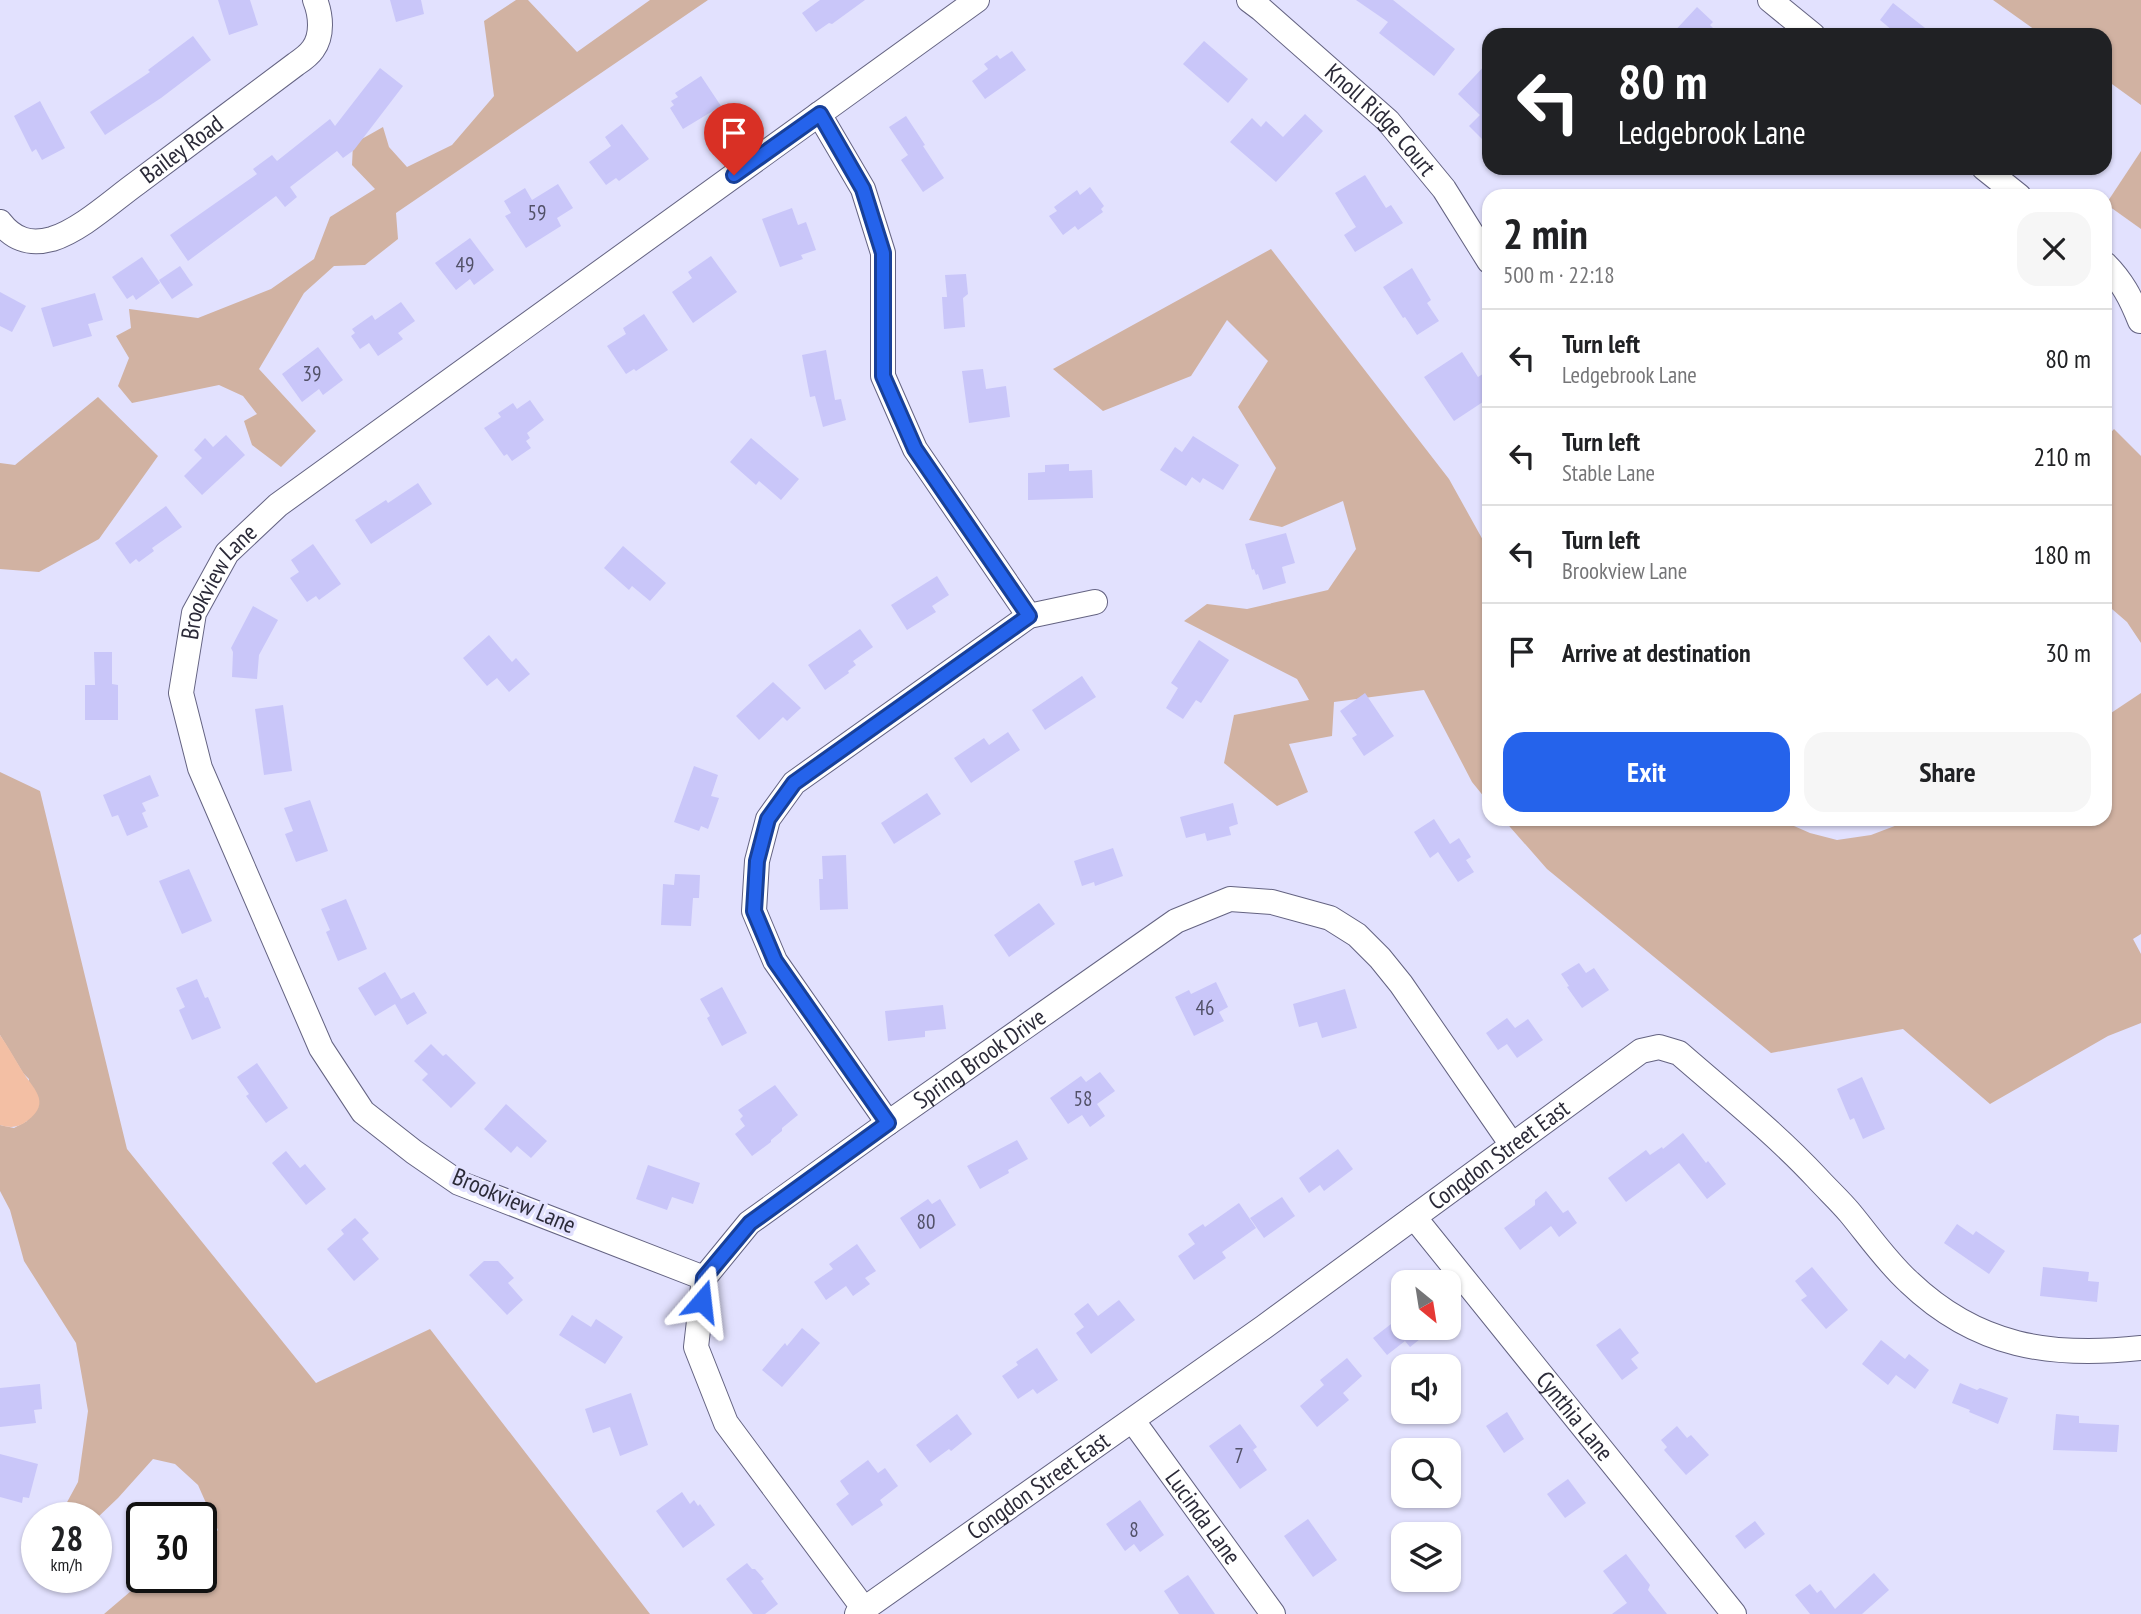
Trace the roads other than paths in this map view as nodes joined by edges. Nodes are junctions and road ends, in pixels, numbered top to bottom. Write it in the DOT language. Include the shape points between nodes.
graph roads {
  1 [pos="314,0"];
  2 [pos="977,0"];
  3 [pos="1249,0"];
  4 [pos="1770,0"];
  5 [pos="1804,28"];
  6 [pos="820,114"];
  7 [pos="1993,175"];
  8 [pos="2011,189"];
  9 [pos="0,222"];
  10 [pos="1482,250"];
  11 [pos="2112,271"];
  12 [pos="2140,321"];
  13 [pos="1095,602"];
  14 [pos="1029,616"];
  15 [pos="888,1123"];
  16 [pos="1512,1145"];
  17 [pos="1414,1217"];
  18 [pos="704,1278"];
  19 [pos="2141,1348"];
  20 [pos="1133,1421"];
  21 [pos="860,1611"];
  22 [pos="1273,1614"];
  23 [pos="1734,1614"];
  1 -- 9 [label="street, Bailey Road" via="320,32 314,49 106,205 72,229 38,242 10,234"];
  2 -- 6 [label="street, Brookview Lane"];
  3 -- 10 [label="street, Knoll Ridge Court" via="1388,121 1444,189"];
  4 -- 5 [label="street"];
  6 -- 14 [label="street" via="863,189 883,253 883,376 915,449"];
  6 -- 18 [label="street, Brookview Lane" via="278,505 226,553 194,613 181,693 200,768 321,1048 363,1112 459,1183"];
  7 -- 8 [label="street"];
  11 -- 12 [label="street"];
  13 -- 14 [label="street"];
  14 -- 15 [label="street" via="794,783 768,819 757,861 754,911 775,961"];
  15 -- 16 [label="street, Spring Brook Drive" via="1176,922 1230,899 1298,908 1330,918 1357,935 1401,984"];
  15 -- 18 [label="street, Spring Brook Drive" via="750,1223"];
  16 -- 17 [label="street, Congdon Street East"];
  16 -- 19 [label="street, Congdon Street East" via="1641,1051 1659,1047 1679,1054 1776,1138 1847,1210 1908,1282 1941,1309 2015,1344 2056,1351"];
  17 -- 20 [label="street, Congdon Street East"];
  17 -- 23 [label="street, Cynthia Lane"];
  18 -- 21 [label="street" via="696,1347 726,1423"];
  20 -- 21 [label="street, Congdon Street East"];
  20 -- 22 [label="street, Lucinda Lane"];
}
